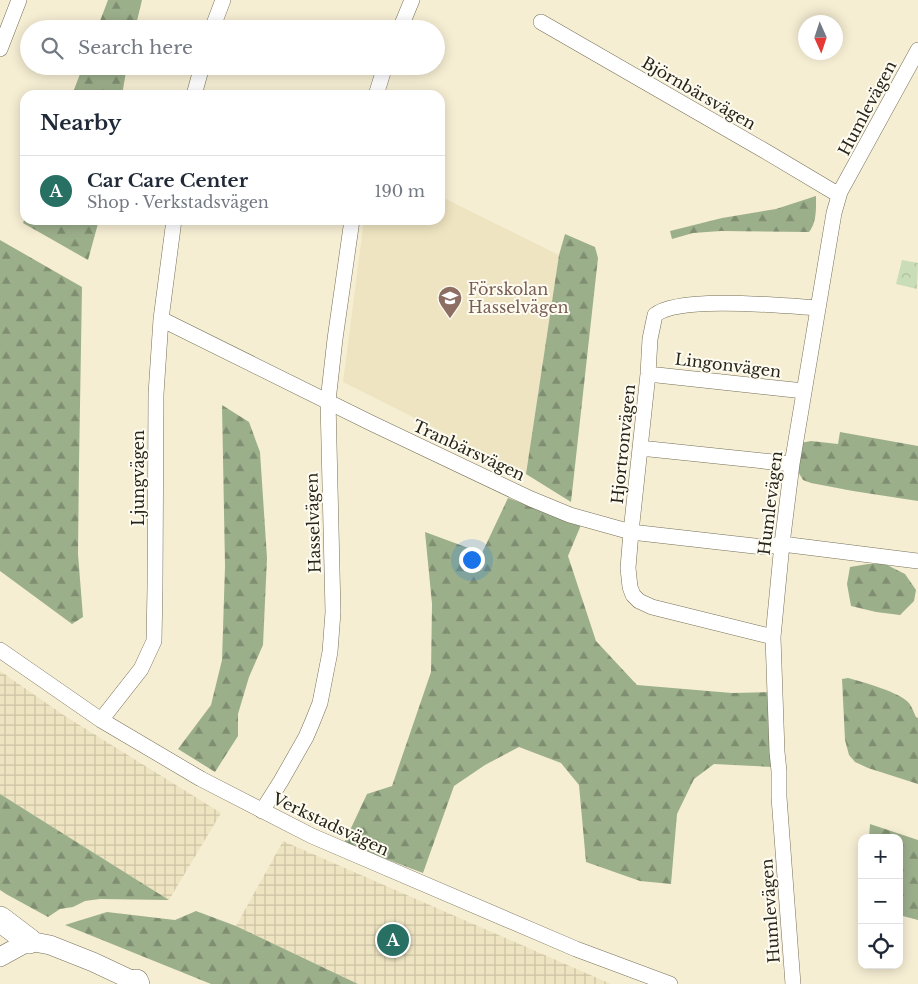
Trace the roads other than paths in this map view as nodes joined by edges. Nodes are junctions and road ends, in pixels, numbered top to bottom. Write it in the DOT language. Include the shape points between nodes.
graph roads {
  1 [pos="19,0"];
  2 [pos="222,0"];
  3 [pos="412,0"];
  4 [pos="215,20"];
  5 [pos="404,20"];
  6 [pos="541,22"];
  7 [pos="0,49"];
  8 [pos="918,50"];
  9 [pos="200,75"];
  10 [pos="382,75"];
  11 [pos="195,90"];
  12 [pos="378,90"];
  13 [pos="839,195"];
  14 [pos="173,225"];
  15 [pos="351,225"];
  16 [pos="818,308"];
  17 [pos="161,319"];
  18 [pos="648,374"];
  19 [pos="804,392"];
  20 [pos="328,401"];
  21 [pos="640,448"];
  22 [pos="792,464"];
  23 [pos="631,532"];
  24 [pos="782,544"];
  25 [pos="918,561"];
  26 [pos="773,637"];
  27 [pos="0,650"];
  28 [pos="100,720"];
  29 [pos="262,811"];
  30 [pos="0,919"];
  31 [pos="29,941"];
  32 [pos="0,957"];
  33 [pos="137,983"];
  34 [pos="670,984"];
  35 [pos="793,984"];
  1 -- 7 [label="street"];
  2 -- 4 [label="street"];
  3 -- 5 [label="street"];
  6 -- 13 [label="street, Björnbärsvägen"];
  8 -- 13 [label="street, Humlevägen"];
  9 -- 11 [label="street"];
  10 -- 12 [label="street"];
  13 -- 16 [label="street, Humlevägen"];
  14 -- 17 [label="street, Ljungvägen"];
  15 -- 20 [label="street, Hasselvägen"];
  16 -- 18 [label="street, Hjortronvägen" via="702,304 681,305 657,312 650,339"];
  16 -- 19 [label="street, Humlevägen"];
  17 -- 20 [label="street, Tranbärsvägen"];
  17 -- 28 [label="street, Ljungvägen" via="156,394 154,642 141,669"];
  18 -- 19 [label="street, Lingonvägen"];
  18 -- 21 [label="street, Hjortronvägen"];
  19 -- 22 [label="street, Humlevägen"];
  20 -- 23 [label="street, Tranbärsvägen" via="531,499 570,515"];
  20 -- 29 [label="street, Hasselvägen" via="333,612 327,673 309,730"];
  21 -- 22 [label="street"];
  21 -- 23 [label="street, Hjortronvägen"];
  22 -- 24 [label="street, Humlevägen"];
  23 -- 24 [label="street, Tranbärsvägen" via="762,547"];
  23 -- 26 [label="street, Hjortronvägen" via="628,579 633,595 639,601 659,610"];
  24 -- 25 [label="street, Tranbärsvägen"];
  24 -- 26 [label="street, Humlevägen"];
  26 -- 35 [label="street, Humlevägen" via="779,797"];
  27 -- 28 [label="street, Verkstadsvägen"];
  28 -- 29 [label="street, Verkstadsvägen"];
  29 -- 34 [label="street, Verkstadsvägen" via="367,861 576,949"];
  30 -- 31 [label="highway"];
  31 -- 32 [label="street"];
  31 -- 33 [label="street" via="50,945"];
}
